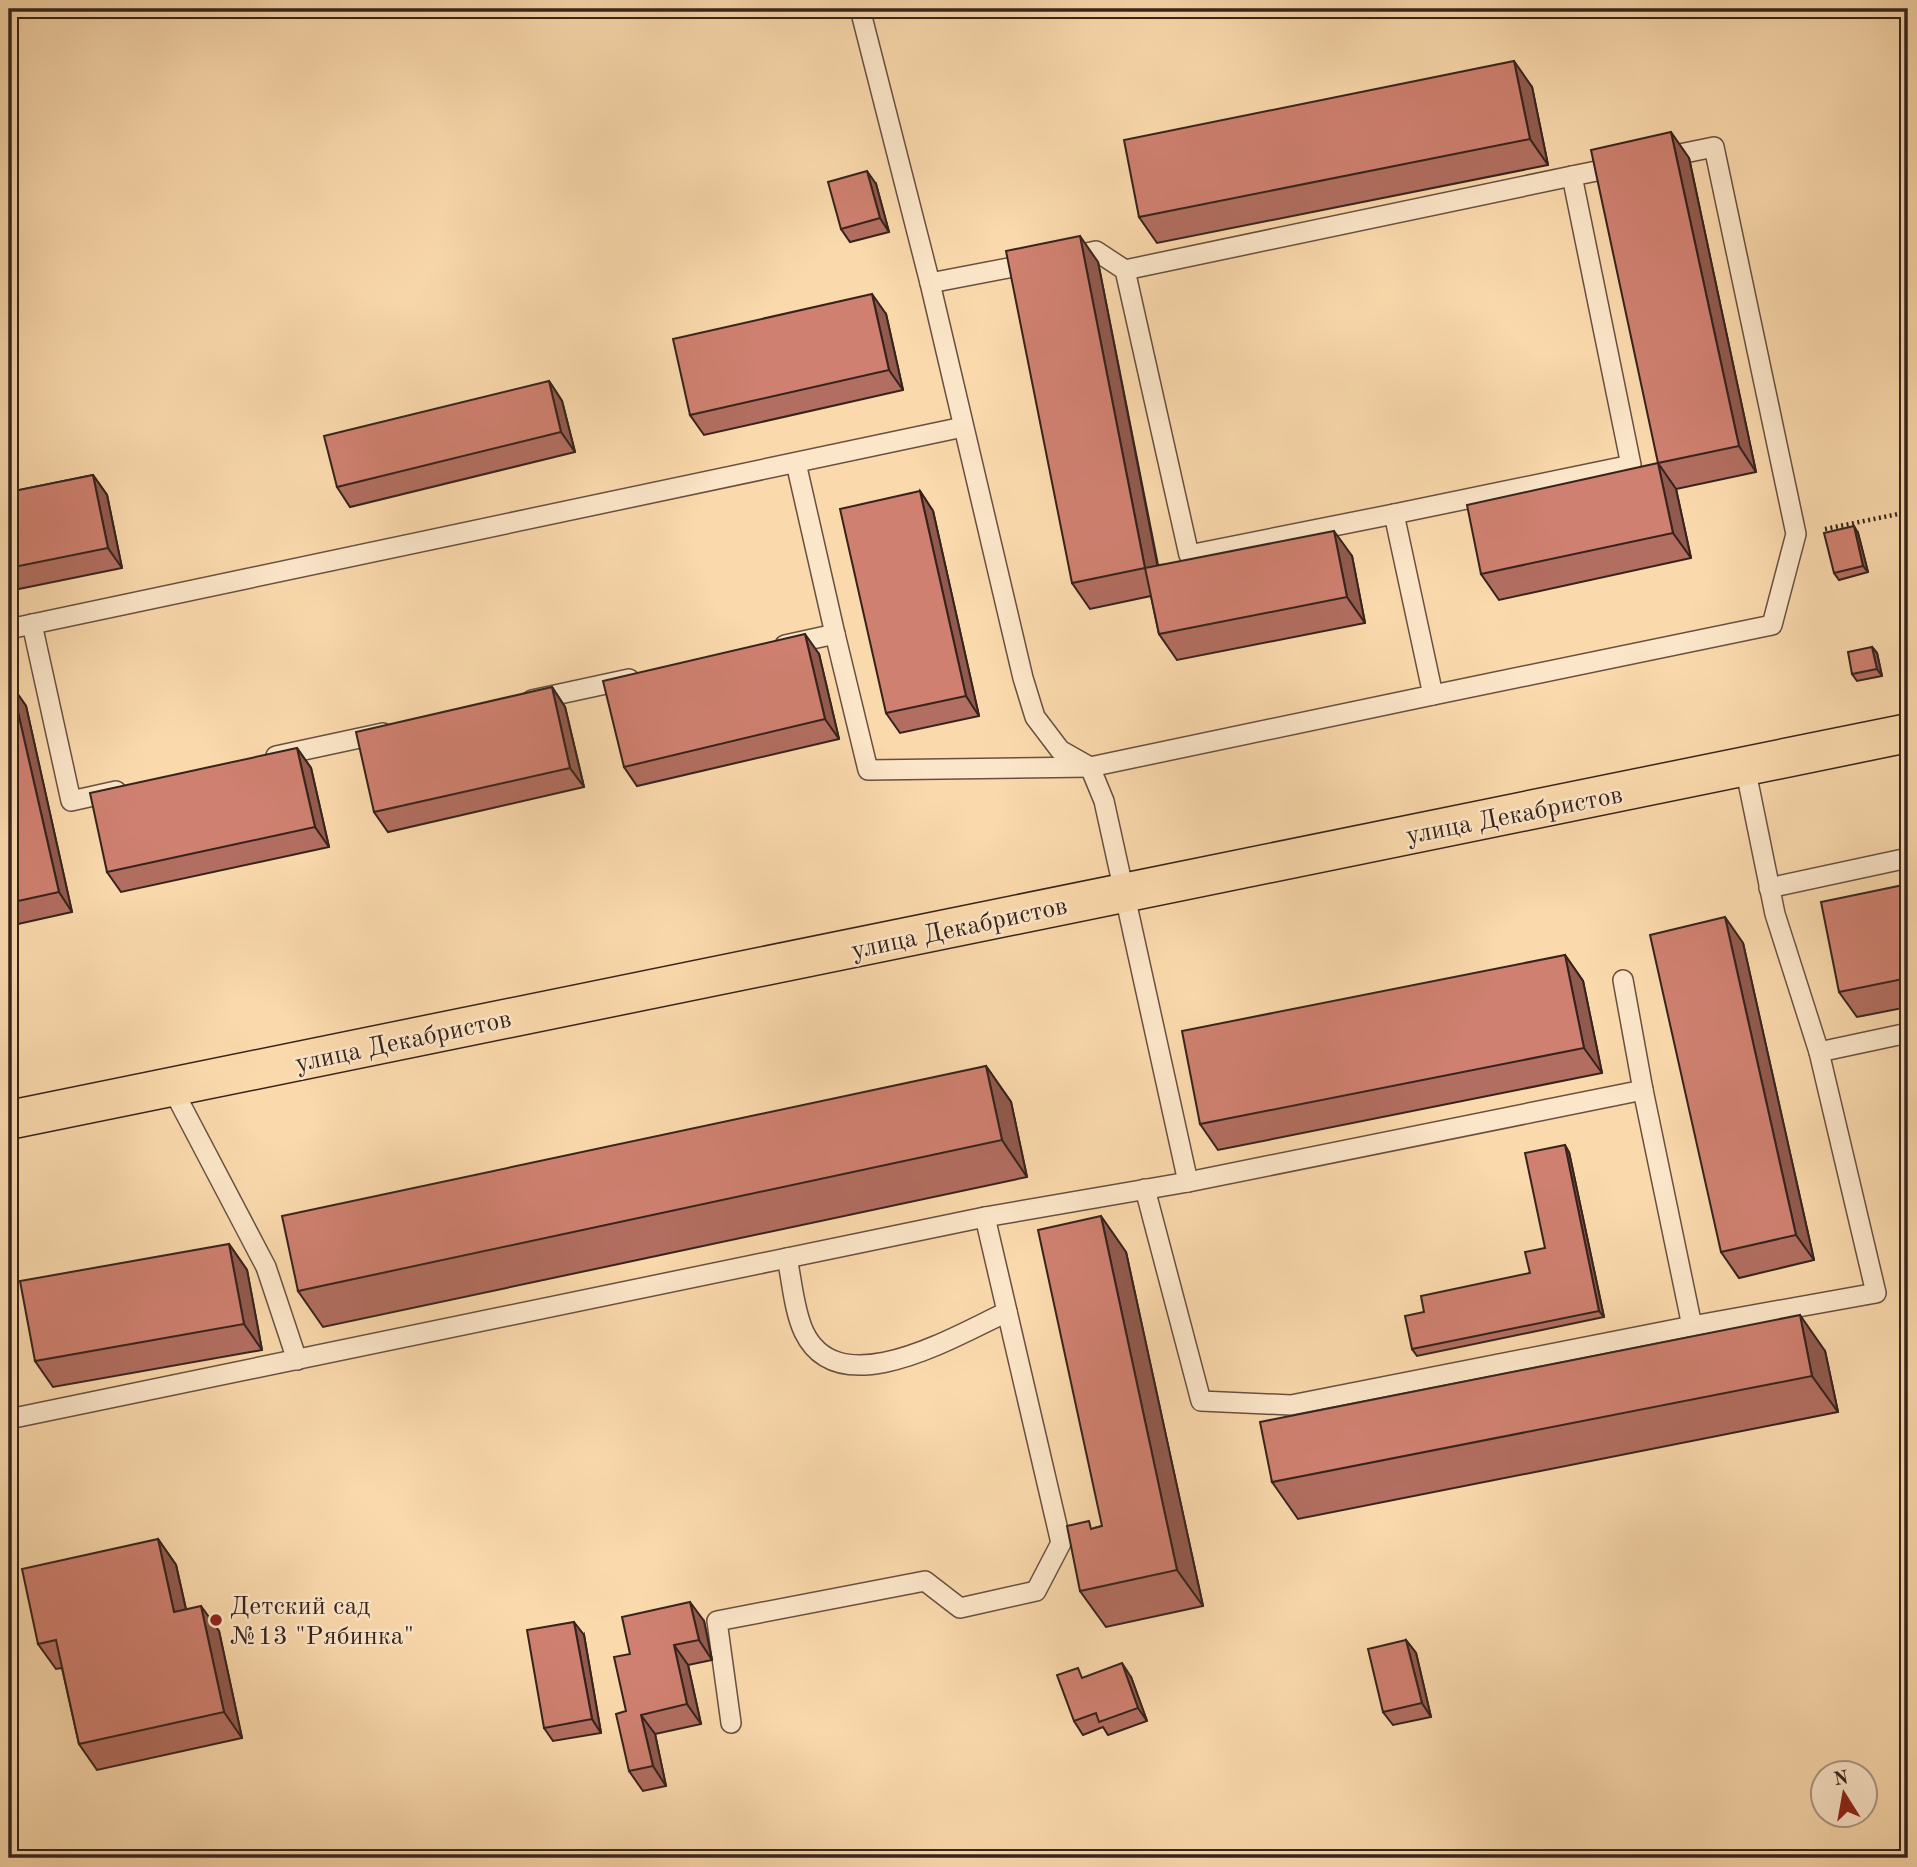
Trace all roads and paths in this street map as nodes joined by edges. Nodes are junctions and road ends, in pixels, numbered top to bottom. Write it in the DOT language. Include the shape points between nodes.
graph roads {
  1 [pos="860,9"];
  2 [pos="1572,176"];
  3 [pos="1125,270"];
  4 [pos="930,283"];
  5 [pos="963,428"];
  6 [pos="796,463"];
  7 [pos="1394,514"];
  8 [pos="32,624"];
  9 [pos="9,629"];
  10 [pos="835,634"];
  11 [pos="766,649"];
  12 [pos="644,676"];
  13 [pos="1433,695"];
  14 [pos="507,706"];
  15 [pos="398,729"];
  16 [pos="1908,733"];
  17 [pos="262,759"];
  18 [pos="1090,767"];
  19 [pos="1745,767"];
  20 [pos="139,786"];
  21 [pos="1908,858"];
  22 [pos="1769,888"];
  23 [pos="1122,893"];
  24 [pos="1623,980"];
  25 [pos="1908,1033"];
  26 [pos="1819,1052"];
  27 [pos="172,1088"];
  28 [pos="1643,1090"];
  29 [pos="9,1120"];
  30 [pos="1188,1181"];
  31 [pos="1145,1189"];
  32 [pos="985,1217"];
  33 [pos="787,1258"];
  34 [pos="1007,1312"];
  35 [pos="1692,1326"];
  36 [pos="297,1360"];
  37 [pos="9,1419"];
  38 [pos="731,1723"];
  1 -- 4 [label="lane"];
  2 -- 3 [label="lane"];
  2 -- 7 [label="lane" via="1631,465"];
  2 -- 13 [label="lane" via="1714,147 1796,534 1772,625"];
  3 -- 4 [label="lane" via="1096,251"];
  3 -- 7 [label="lane" via="1189,555"];
  4 -- 5 [label="lane"];
  5 -- 6 [label="lane"];
  5 -- 18 [label="lane" via="1035,717 1060,750"];
  6 -- 8 [label="lane"];
  6 -- 10 [label="lane"];
  7 -- 13 [label="lane"];
  8 -- 9 [label="lane"];
  8 -- 20 [label="lane" via="71,801"];
  10 -- 11 [label="lane"];
  10 -- 18 [label="lane" via="868,771"];
  12 -- 14 [label="lane"];
  13 -- 18 [label="lane"];
  15 -- 17 [label="lane"];
  16 -- 19 [label="main road, улица Декабристов"];
  18 -- 23 [label="lane" via="1104,801"];
  19 -- 22 [label="lane"];
  19 -- 23 [label="main road, улица Декабристов"];
  21 -- 22 [label="lane"];
  22 -- 26 [label="lane"];
  23 -- 27 [label="main road, улица Декабристов"];
  23 -- 30 [label="lane"];
  24 -- 28 [label="lane"];
  25 -- 26 [label="lane"];
  26 -- 35 [label="lane" via="1876,1293"];
  27 -- 29 [label="main road, улица Декабристов"];
  27 -- 36 [label="lane" via="266,1267"];
  28 -- 30 [label="lane"];
  28 -- 35 [label="lane"];
  30 -- 31 [label="lane"];
  31 -- 32 [label="lane"];
  31 -- 35 [label="lane" via="1201,1401 1291,1405"];
  32 -- 33 [label="lane"];
  32 -- 34 [label="lane"];
  33 -- 34 [label="lane" via="804,1333 823,1354 848,1366 916,1356"];
  33 -- 36 [label="lane"];
  34 -- 38 [label="lane" via="1061,1544 1036,1591 960,1608 925,1581 717,1621"];
  36 -- 37 [label="lane"];
}
